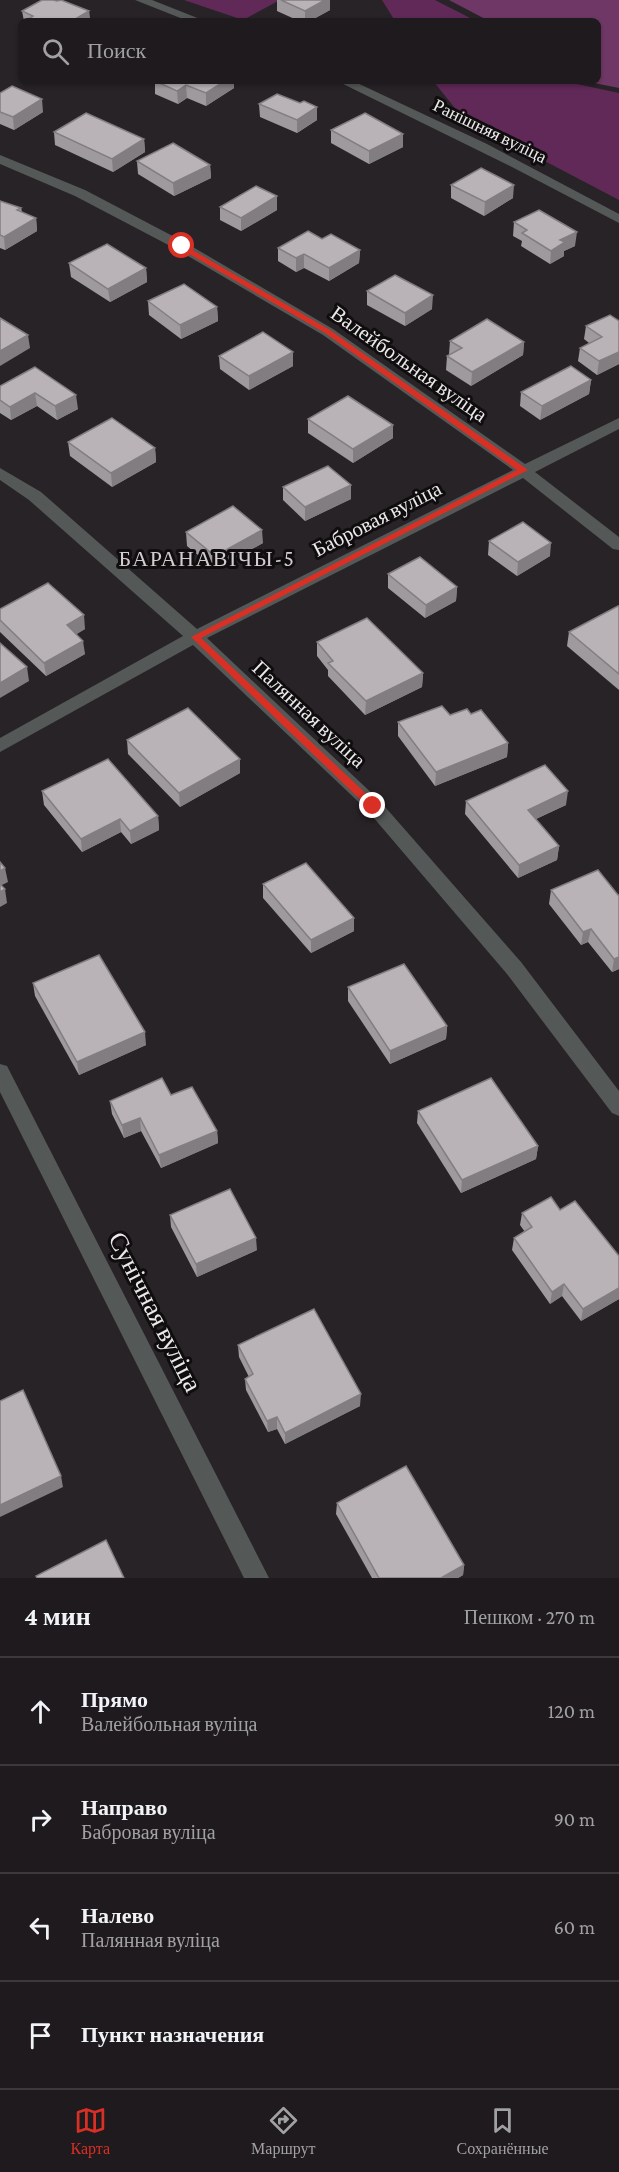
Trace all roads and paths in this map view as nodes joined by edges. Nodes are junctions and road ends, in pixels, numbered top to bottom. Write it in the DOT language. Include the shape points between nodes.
graph roads {
  1 [pos="141,0"];
  2 [pos="191,18"];
  3 [pos="350,84"];
  4 [pos="0,159"];
  5 [pos="619,219"];
  6 [pos="619,423"];
  7 [pos="523,470"];
  8 [pos="0,472"];
  9 [pos="619,545"];
  10 [pos="195,637"];
  11 [pos="0,746"];
  12 [pos="0,1072"];
  13 [pos="619,1107"];
  14 [pos="257,1578"];
  1 -- 2 [label="street"];
  3 -- 5 [label="street, Ранішняя вуліца" via="443,126"];
  4 -- 7 [label="street, Валейбольная вуліца" via="100,203 182,246 328,332"];
  6 -- 7 [label="street, Бабровая вуліца"];
  7 -- 9 [label="street, Валейбольная вуліца"];
  7 -- 10 [label="street, Бабровая вуліца"];
  8 -- 10 [label="street, Палянная вуліца" via="35,496"];
  10 -- 11 [label="street, Бабровая вуліца"];
  10 -- 13 [label="street, Палянная вуліца" via="373,806 514,968"];
  12 -- 14 [label="street, Сунічная вуліца"];
}
